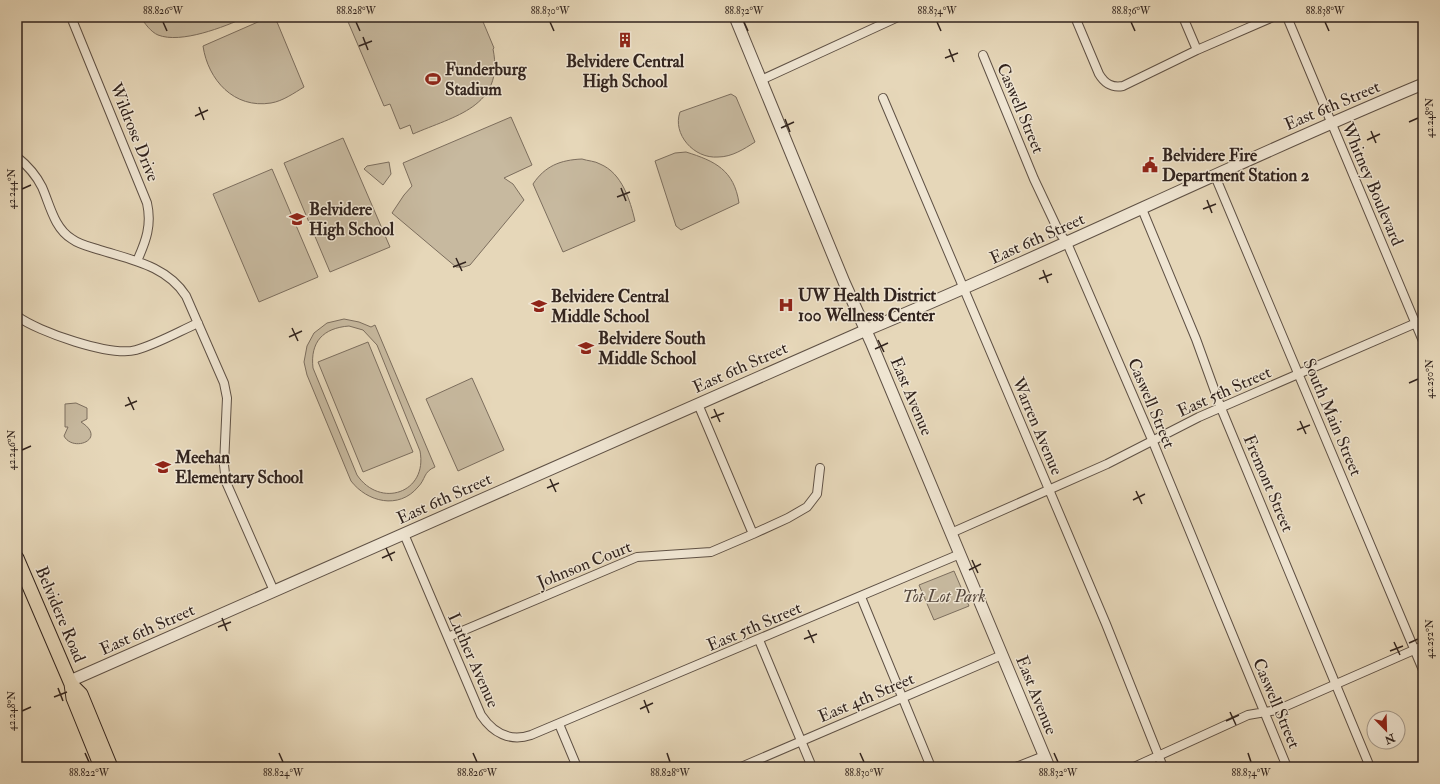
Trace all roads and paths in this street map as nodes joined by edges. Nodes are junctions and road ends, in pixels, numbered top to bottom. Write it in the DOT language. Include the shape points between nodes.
graph roads {
  1 [pos="71,17"];
  2 [pos="735,17"];
  3 [pos="898,17"];
  4 [pos="1075,17"];
  5 [pos="1183,17"];
  6 [pos="1273,17"];
  7 [pos="1287,17"];
  8 [pos="1197,50"];
  9 [pos="983,55"];
  10 [pos="761,80"];
  11 [pos="1423,84"];
  12 [pos="883,98"];
  13 [pos="1331,122"];
  14 [pos="17,157"];
  15 [pos="1215,176"];
  16 [pos="1142,209"];
  17 [pos="1067,243"];
  18 [pos="137,261"];
  19 [pos="965,288"];
  20 [pos="17,316"];
  21 [pos="1419,322"];
  22 [pos="198,323"];
  23 [pos="864,330"];
  24 [pos="1423,341"];
  25 [pos="1299,375"];
  26 [pos="698,404"];
  27 [pos="1221,408"];
  28 [pos="1153,442"];
  29 [pos="820,468"];
  30 [pos="1048,490"];
  31 [pos="951,533"];
  32 [pos="404,534"];
  33 [pos="753,534"];
  34 [pos="960,554"];
  35 [pos="17,558"];
  36 [pos="274,591"];
  37 [pos="861,597"];
  38 [pos="448,637"];
  39 [pos="759,640"];
  40 [pos="1423,646"];
  41 [pos="1415,650"];
  42 [pos="1002,655"];
  43 [pos="1423,670"];
  44 [pos="71,683"];
  45 [pos="1336,684"];
  46 [pos="902,698"];
  47 [pos="1264,712"];
  48 [pos="560,724"];
  49 [pos="802,741"];
  50 [pos="1044,756"];
  51 [pos="1159,756"];
  52 [pos="101,767"];
  53 [pos="111,767"];
  54 [pos="577,767"];
  55 [pos="741,767"];
  56 [pos="812,767"];
  57 [pos="931,767"];
  58 [pos="1016,767"];
  59 [pos="1049,767"];
  60 [pos="1134,767"];
  61 [pos="1163,767"];
  62 [pos="1288,767"];
  63 [pos="1370,767"];
  1 -- 18 [label="street, Wildrose Drive" via="147,203 149,231"];
  2 -- 10 [label="street, East Avenue"];
  3 -- 10 [label="street"];
  4 -- 8 [label="street" via="1099,74 1103,81 1111,85 1123,86"];
  5 -- 8 [label="street"];
  6 -- 8 [label="street"];
  7 -- 13 [label="street, Whitney Boulevard"];
  9 -- 17 [label="street, Caswell Street" via="1037,185 1059,232"];
  10 -- 23 [label="street, East Avenue"];
  11 -- 13 [label="street, East 6th Street"];
  12 -- 19 [label="street, Warren Avenue"];
  13 -- 15 [label="street, East 6th Street"];
  13 -- 21 [label="street, Whitney Boulevard"];
  14 -- 18 [label="street" via="28,166 37,179 56,221 68,236 80,243"];
  15 -- 16 [label="street, East 6th Street"];
  15 -- 25 [label="street, South Main Street"];
  16 -- 17 [label="street, East 6th Street"];
  16 -- 27 [label="street, Fremont Street" via="1196,339"];
  17 -- 19 [label="street, East 6th Street"];
  17 -- 28 [label="street, Caswell Street"];
  18 -- 22 [label="street" via="163,272 173,280 186,296"];
  19 -- 23 [label="street, East 6th Street"];
  19 -- 30 [label="street, Warren Avenue"];
  20 -- 22 [label="street" via="39,329 118,352 136,350"];
  21 -- 24 [label="street, Whitney Boulevard"];
  21 -- 25 [label="street, East 5th Street"];
  22 -- 36 [label="street" via="228,398 224,465 226,482"];
  23 -- 26 [label="street, East 6th Street"];
  23 -- 31 [label="street, East Avenue"];
  25 -- 27 [label="street, East 5th Street"];
  25 -- 41 [label="street, South Main Street"];
  26 -- 32 [label="street, East 6th Street"];
  26 -- 33 [label="street"];
  27 -- 28 [label="street, East 5th Street"];
  27 -- 45 [label="street, Fremont Street"];
  28 -- 30 [label="street, East 5th Street"];
  28 -- 47 [label="street, Caswell Street"];
  29 -- 33 [label="street, Johnson Court" via="817,494 807,507"];
  30 -- 31 [label="street, East 5th Street"];
  30 -- 51 [label="street, Warren Avenue"];
  31 -- 34 [label="street, East Avenue"];
  32 -- 36 [label="street, East 6th Street"];
  32 -- 38 [label="street, Luther Avenue"];
  33 -- 38 [label="street, Johnson Court" via="711,552 637,557"];
  34 -- 37 [label="street, East 5th Street"];
  34 -- 42 [label="street, East Avenue"];
  35 -- 44 [label="main road, Belvidere Road"];
  36 -- 44 [label="street, East 6th Street"];
  37 -- 39 [label="street, East 5th Street"];
  37 -- 46 [label="street"];
  38 -- 48 [label="street, Luther Avenue" via="481,715 494,730 506,736 525,737"];
  39 -- 48 [label="street, East 5th Street"];
  39 -- 49 [label="street"];
  40 -- 41 [label="street"];
  41 -- 43 [label="street, South Main Street"];
  41 -- 45 [label="street"];
  42 -- 46 [label="street, East 4th Street"];
  42 -- 50 [label="street, East Avenue"];
  44 -- 52 [label="main road, Belvidere Road" via="73,698"];
  44 -- 53 [label="main road, Belvidere Road" via="81,694"];
  45 -- 47 [label="street" via="1277,710"];
  45 -- 63 [label="street, Fremont Street"];
  46 -- 49 [label="street, East 4th Street"];
  46 -- 57 [label="street"];
  47 -- 51 [label="street" via="1248,715"];
  47 -- 62 [label="street, Caswell Street"];
  48 -- 54 [label="street"];
  49 -- 55 [label="street, East 4th Street"];
  49 -- 56 [label="street"];
  50 -- 58 [label="street"];
  50 -- 59 [label="street, East Avenue"];
  51 -- 60 [label="street"];
  51 -- 61 [label="street, Warren Avenue"];
}
